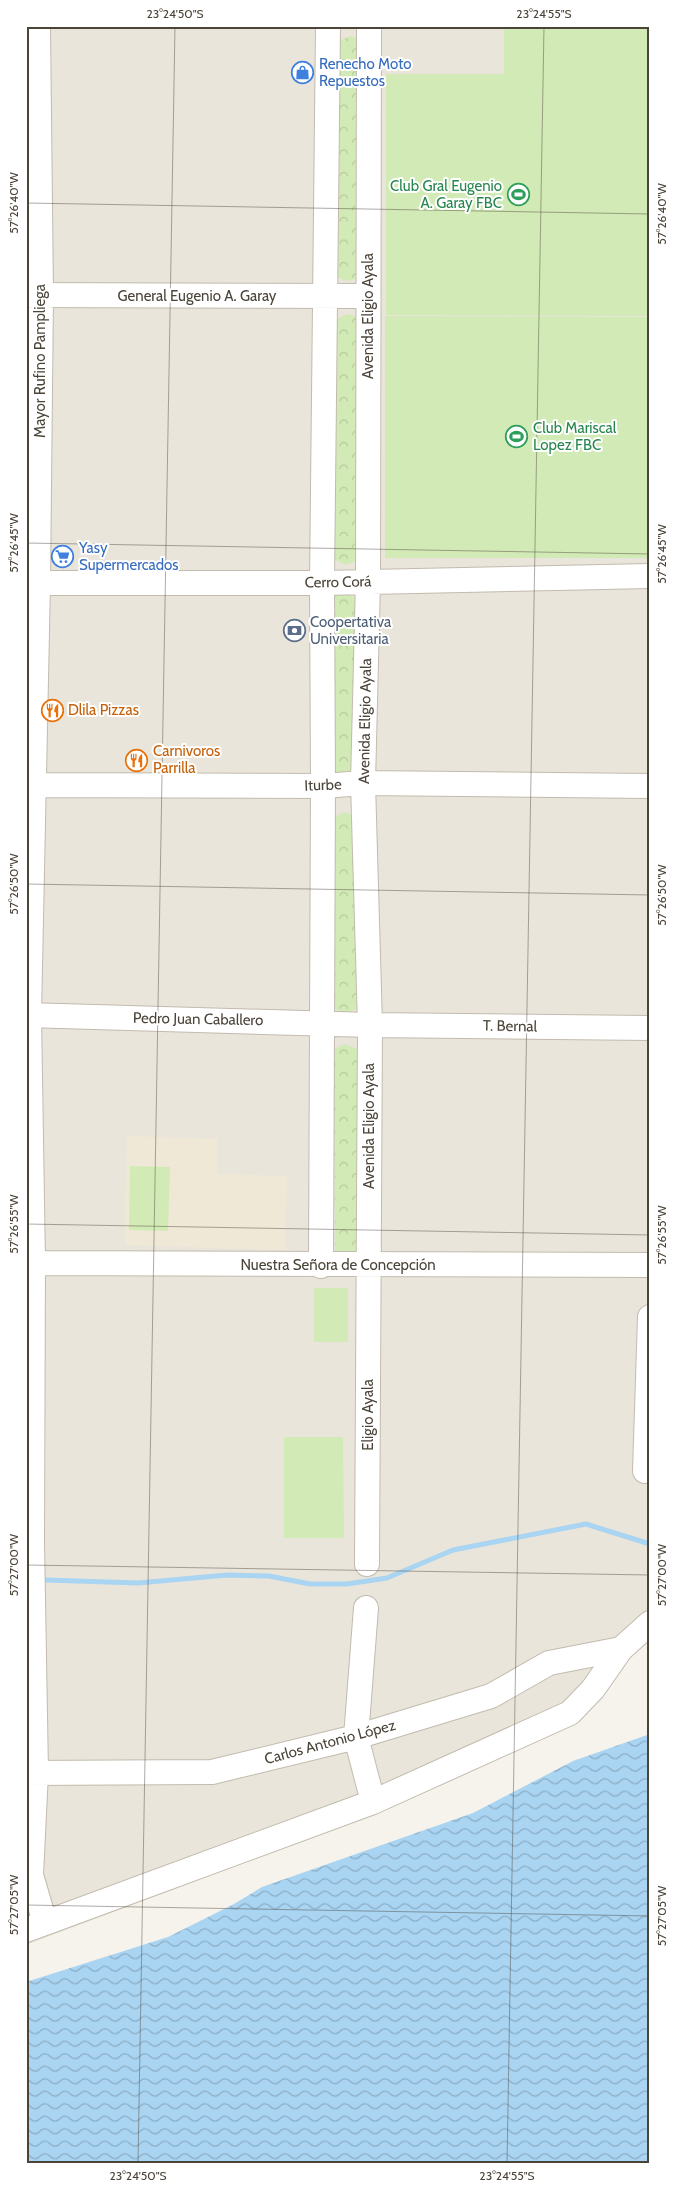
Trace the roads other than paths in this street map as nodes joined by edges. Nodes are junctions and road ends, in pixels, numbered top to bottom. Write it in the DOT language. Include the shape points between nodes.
graph roads {
  1 [pos="38,26"];
  2 [pos="328,26"];
  3 [pos="369,26"];
  4 [pos="34,295"];
  5 [pos="368,296"];
  6 [pos="326,297"];
  7 [pos="650,576"];
  8 [pos="368,581"];
  9 [pos="32,583"];
  10 [pos="322,583"];
  11 [pos="363,784"];
  12 [pos="30,785"];
  13 [pos="324,786"];
  14 [pos="650,786"];
  15 [pos="28,1015"];
  16 [pos="322,1022"];
  17 [pos="370,1024"];
  18 [pos="650,1028"];
  19 [pos="30,1263"];
  20 [pos="650,1265"];
  21 [pos="321,1266"];
  22 [pos="368,1266"];
  23 [pos="650,1317"];
  24 [pos="645,1471"];
  25 [pos="29,1542"];
  26 [pos="367,1564"];
  27 [pos="366,1608"];
  28 [pos="650,1623"];
  29 [pos="621,1649"];
  30 [pos="356,1737"];
  31 [pos="31,1773"];
  32 [pos="373,1802"];
  33 [pos="29,1876"];
  34 [pos="35,1927"];
  1 -- 4 [label="street, Mayor Rufino Pampliega"];
  2 -- 6 [label="street"];
  3 -- 5 [label="street, Avenida Eligio Ayala"];
  4 -- 6 [label="street, General Eugenio A. Garay"];
  4 -- 9 [label="street, Mayor Rufino Pampliega"];
  5 -- 6 [label="street, General Eugenio A. Garay"];
  5 -- 8 [label="street, Avenida Eligio Ayala"];
  6 -- 10 [label="street"];
  7 -- 8 [label="street, Cerro Corá"];
  8 -- 10 [label="street, Cerro Corá"];
  8 -- 11 [label="street, Avenida Eligio Ayala"];
  9 -- 10 [label="street, Cerro Corá"];
  9 -- 12 [label="street, Mayor Rufino Pampliega"];
  10 -- 13 [label="street"];
  11 -- 13 [label="street, Iturbe"];
  11 -- 14 [label="street, Iturbe"];
  11 -- 17 [label="street, Avenida Eligio Ayala"];
  12 -- 13 [label="street, Iturbe"];
  12 -- 15 [label="street, Mayor Rufino Pampliega"];
  13 -- 16 [label="street"];
  15 -- 16 [label="street, Pedro Juan Caballero"];
  15 -- 19 [label="street, Mayor Rufino Pampliega"];
  16 -- 17 [label="street, Pedro Juan Caballero"];
  16 -- 21 [label="street"];
  17 -- 18 [label="street, T. Bernal"];
  17 -- 22 [label="street, Avenida Eligio Ayala"];
  19 -- 21 [label="street, Nuestra Señora de Concepción"];
  19 -- 25 [label="street, Mayor Rufino Pampliega"];
  20 -- 22 [label="street, Nuestra Señora de Concepción"];
  21 -- 22 [label="street, Nuestra Señora de Concepción"];
  22 -- 26 [label="street, Eligio Ayala"];
  23 -- 24 [label="street"];
  25 -- 31 [label="street, Mayor Rufino Pampliega"];
  27 -- 30 [label="street"];
  28 -- 29 [label="street"];
  29 -- 30 [label="street, Carlos Antonio López" via="549,1663 491,1696"];
  29 -- 32 [label="street" via="594,1689 570,1713"];
  30 -- 31 [label="street, Carlos Antonio López" via="212,1772"];
  30 -- 32 [label="street"];
  31 -- 33 [label="street, Mayor Rufino Pampliega"];
  32 -- 34 [label="street"];
  33 -- 34 [label="street, Mayor Rufino Pampliega"];
}
